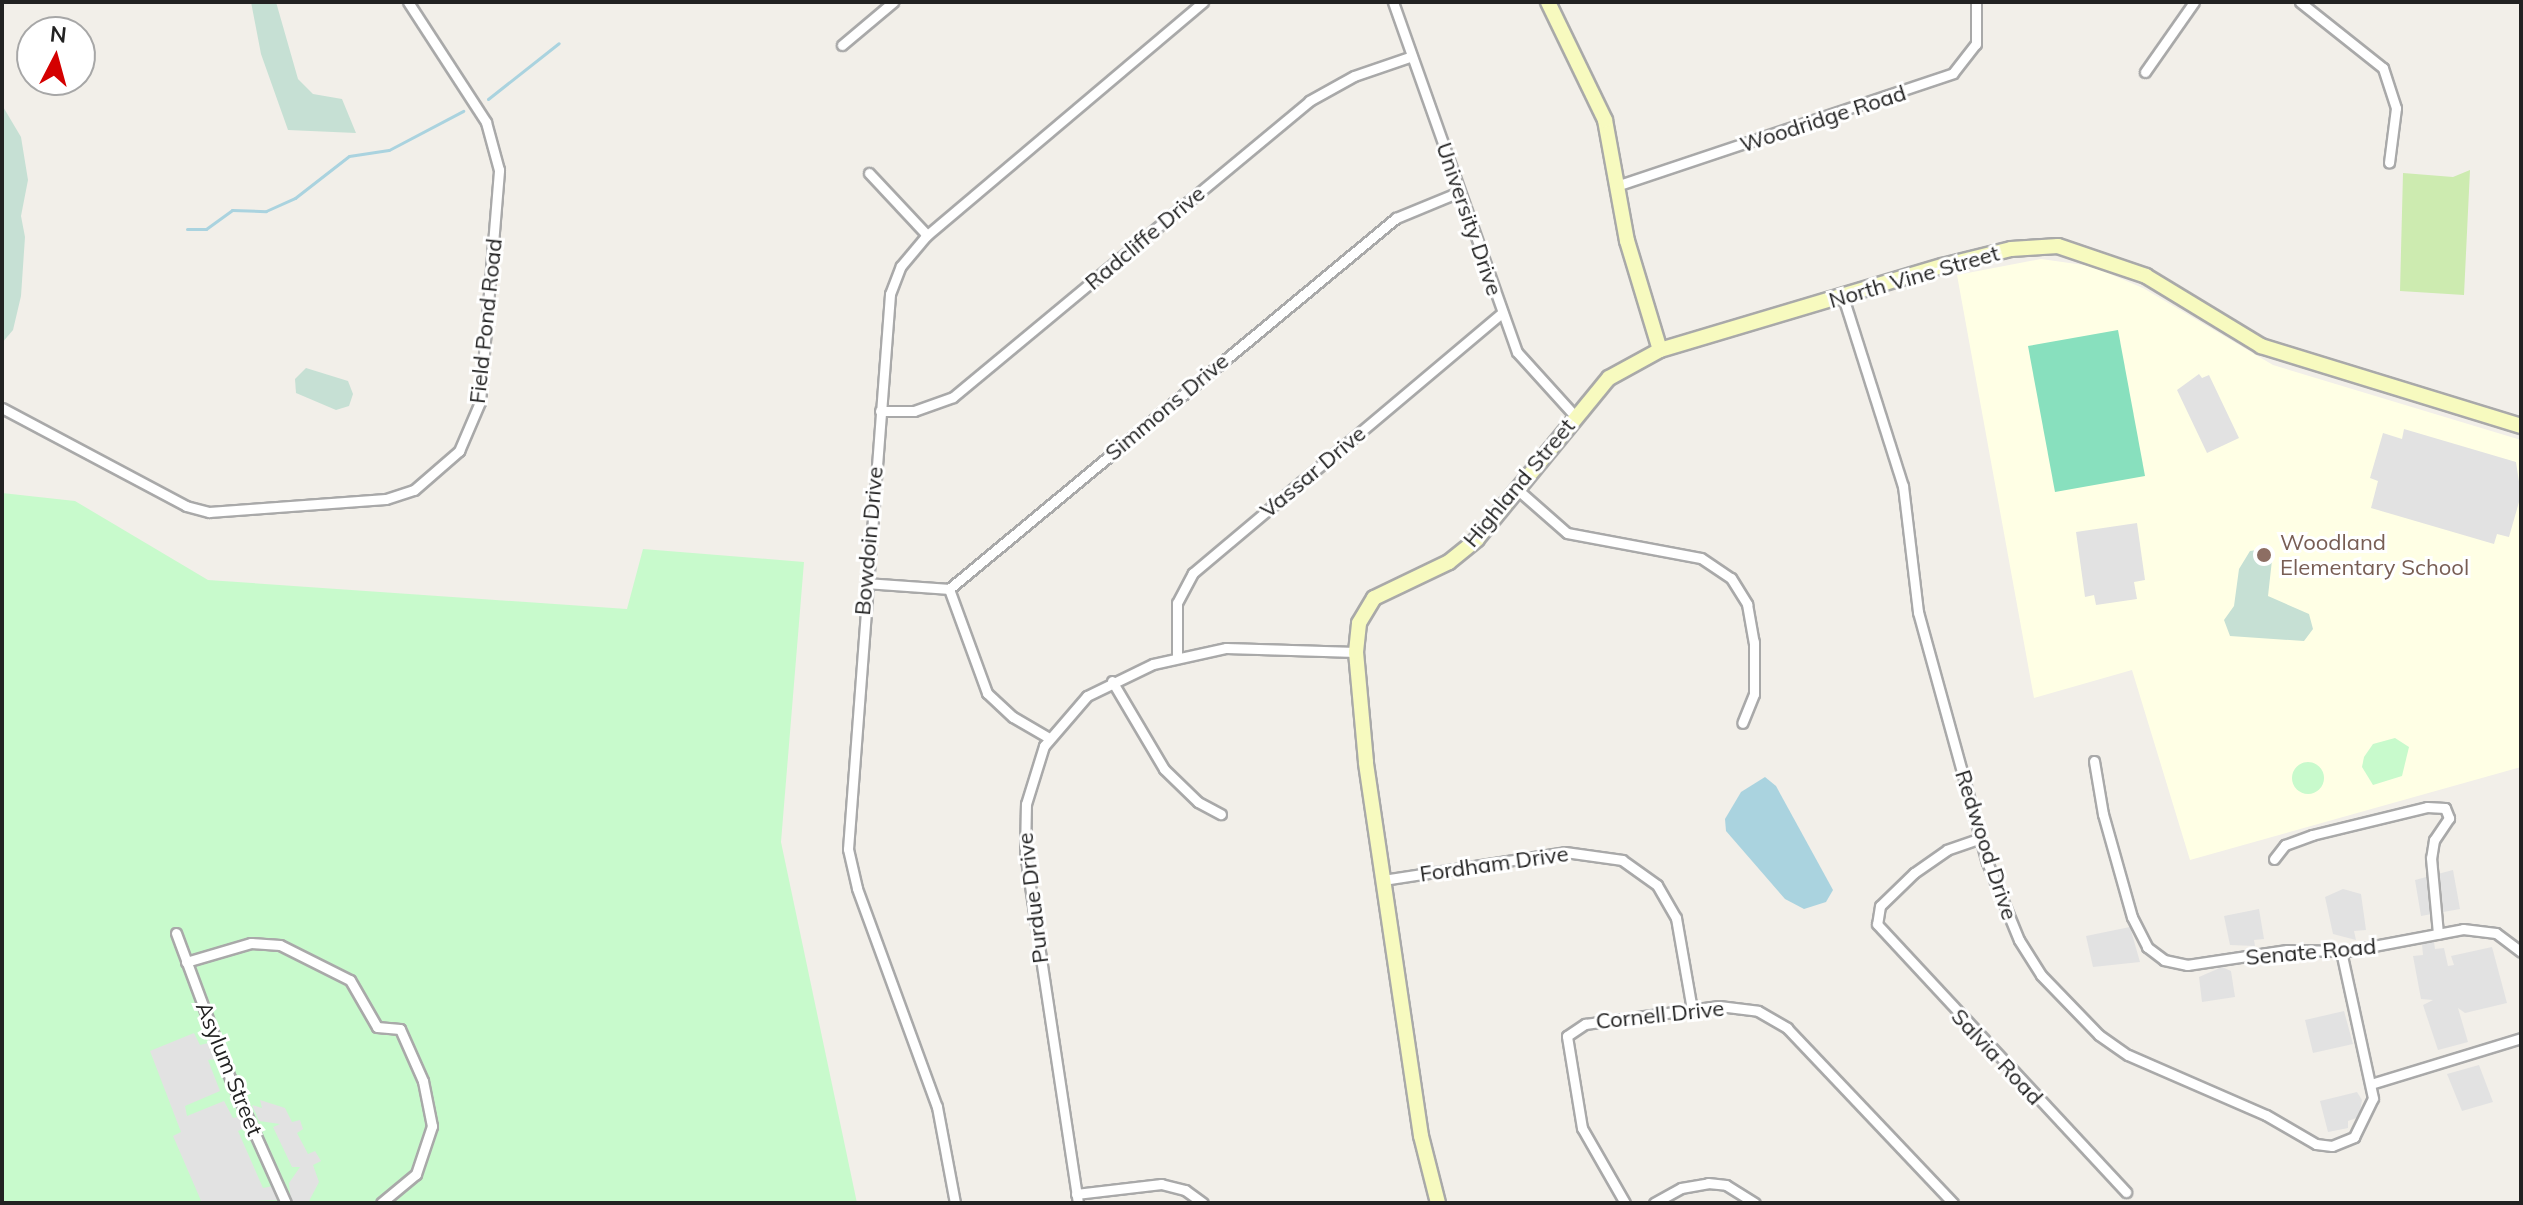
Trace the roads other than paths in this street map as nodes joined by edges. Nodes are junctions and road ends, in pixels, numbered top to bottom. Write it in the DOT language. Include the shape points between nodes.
graph roads {
  1 [pos="408,2"];
  2 [pos="893,2"];
  3 [pos="1203,2"];
  4 [pos="1393,2"];
  5 [pos="1548,2"];
  6 [pos="1976,2"];
  7 [pos="2194,2"];
  8 [pos="2300,2"];
  9 [pos="842,45"];
  10 [pos="1412,56"];
  11 [pos="2145,72"];
  12 [pos="2389,163"];
  13 [pos="869,173"];
  14 [pos="1616,186"];
  15 [pos="1459,192"];
  16 [pos="927,235"];
  17 [pos="1843,297"];
  18 [pos="1502,313"];
  19 [pos="1660,350"];
  20 [pos="2,408"];
  21 [pos="880,411"];
  22 [pos="1576,417"];
  23 [pos="2521,426"];
  24 [pos="1518,490"];
  25 [pos="866,583"];
  26 [pos="949,589"];
  27 [pos="1356,652"];
  28 [pos="1177,658"];
  29 [pos="1112,681"];
  30 [pos="1742,723"];
  31 [pos="1049,738"];
  32 [pos="2094,761"];
  33 [pos="1221,814"];
  34 [pos="1981,838"];
  35 [pos="2274,859"];
  36 [pos="1383,880"];
  37 [pos="176,933"];
  38 [pos="2438,934"];
  39 [pos="2341,951"];
  40 [pos="2521,952"];
  41 [pos="186,962"];
  42 [pos="1692,1010"];
  43 [pos="2521,1038"];
  44 [pos="2371,1084"];
  45 [pos="2126,1192"];
  46 [pos="1077,1198"];
  47 [pos="286,1203"];
  48 [pos="381,1203"];
  49 [pos="955,1203"];
  50 [pos="1203,1203"];
  51 [pos="1438,1203"];
  52 [pos="1625,1203"];
  53 [pos="1654,1203"];
  54 [pos="1755,1203"];
  55 [pos="1953,1203"];
  1 -- 20 [label="street, Field Pond Road" via="486,122 499,175 480,402 459,451 414,490 386,499 209,512 186,506"];
  2 -- 9 [label="street"];
  3 -- 16 [label="street, Bowdoin Drive"];
  4 -- 10 [label="street, University Drive"];
  5 -- 14 [label="street" via="1605,120"];
  6 -- 14 [label="street, Woodridge Road" via="1976,44 1953,73"];
  7 -- 11 [label="street"];
  8 -- 12 [label="street" via="2383,68 2396,108"];
  10 -- 15 [label="street, University Drive"];
  10 -- 21 [label="street, Radcliffe Drive" via="1344,80 1309,101 953,397 922,410"];
  13 -- 16 [label="street"];
  14 -- 19 [label="street"];
  15 -- 18 [label="street, University Drive"];
  15 -- 26 [label="street, Simmons Drive" via="1396,218"];
  16 -- 21 [label="street, Bowdoin Drive" via="892,287"];
  17 -- 19 [label="street, North Vine Street"];
  17 -- 23 [label="street, North Vine Street" via="2011,249 2073,248 2146,276 2261,346"];
  17 -- 34 [label="street, Redwood Drive" via="1903,486 1918,612"];
  18 -- 22 [label="street, University Drive" via="1528,369"];
  18 -- 28 [label="street, Vassar Drive" via="1193,573 1177,603"];
  19 -- 22 [label="street, Highland Street" via="1618,370"];
  21 -- 25 [label="street, Bowdoin Drive"];
  22 -- 24 [label="street, Highland Street"];
  24 -- 27 [label="street, Highland Street" via="1453,558 1374,598 1359,623"];
  24 -- 30 [label="street" via="1567,533 1701,558 1731,578 1747,604 1754,642 1754,694"];
  25 -- 26 [label="street"];
  25 -- 49 [label="street, Bowdoin Drive" via="849,855 937,1107"];
  26 -- 31 [label="street" via="987,693 1013,717"];
  27 -- 28 [label="street, Purdue Drive" via="1246,647"];
  27 -- 36 [label="street, Highland Street"];
  28 -- 29 [label="street, Purdue Drive"];
  29 -- 31 [label="street, Purdue Drive" via="1078,703"];
  29 -- 33 [label="street" via="1164,769 1198,802"];
  31 -- 46 [label="street, Purdue Drive" via="1028,792 1024,843"];
  32 -- 39 [label="street, Senate Road" via="2124,893 2151,951 2187,965 2287,950"];
  34 -- 44 [label="street, Redwood Drive" via="1996,888 2026,953 2050,986 2110,1045 2324,1146 2354,1137 2372,1102"];
  34 -- 45 [label="street, Salvia Road" via="1934,858 1891,893 1876,917 1884,937"];
  35 -- 38 [label="street" via="2285,845 2312,835 2415,809 2445,808 2449,818 2434,840 2431,858"];
  36 -- 42 [label="street, Fordham Drive" via="1565,852 1622,860 1650,877 1676,918"];
  36 -- 51 [label="street, Highland Street" via="1421,1136"];
  37 -- 41 [label="street, Asylum Street"];
  38 -- 39 [label="street, Senate Road"];
  38 -- 40 [label="street, Senate Road" via="2487,930"];
  39 -- 44 [label="street"];
  41 -- 47 [label="street, Asylum Street"];
  41 -- 48 [label="street" via="251,943 280,945 350,980 377,1027 400,1029 423,1081 432,1126 416,1174"];
  42 -- 52 [label="street, Cornell Drive" via="1585,1024 1567,1036 1582,1128"];
  42 -- 55 [label="street, Cornell Drive" via="1736,1007 1774,1018"];
  43 -- 44 [label="street"];
  46 -- 50 [label="street" via="1167,1184"];
  53 -- 54 [label="street" via="1681,1188 1708,1183 1726,1185"];
}
